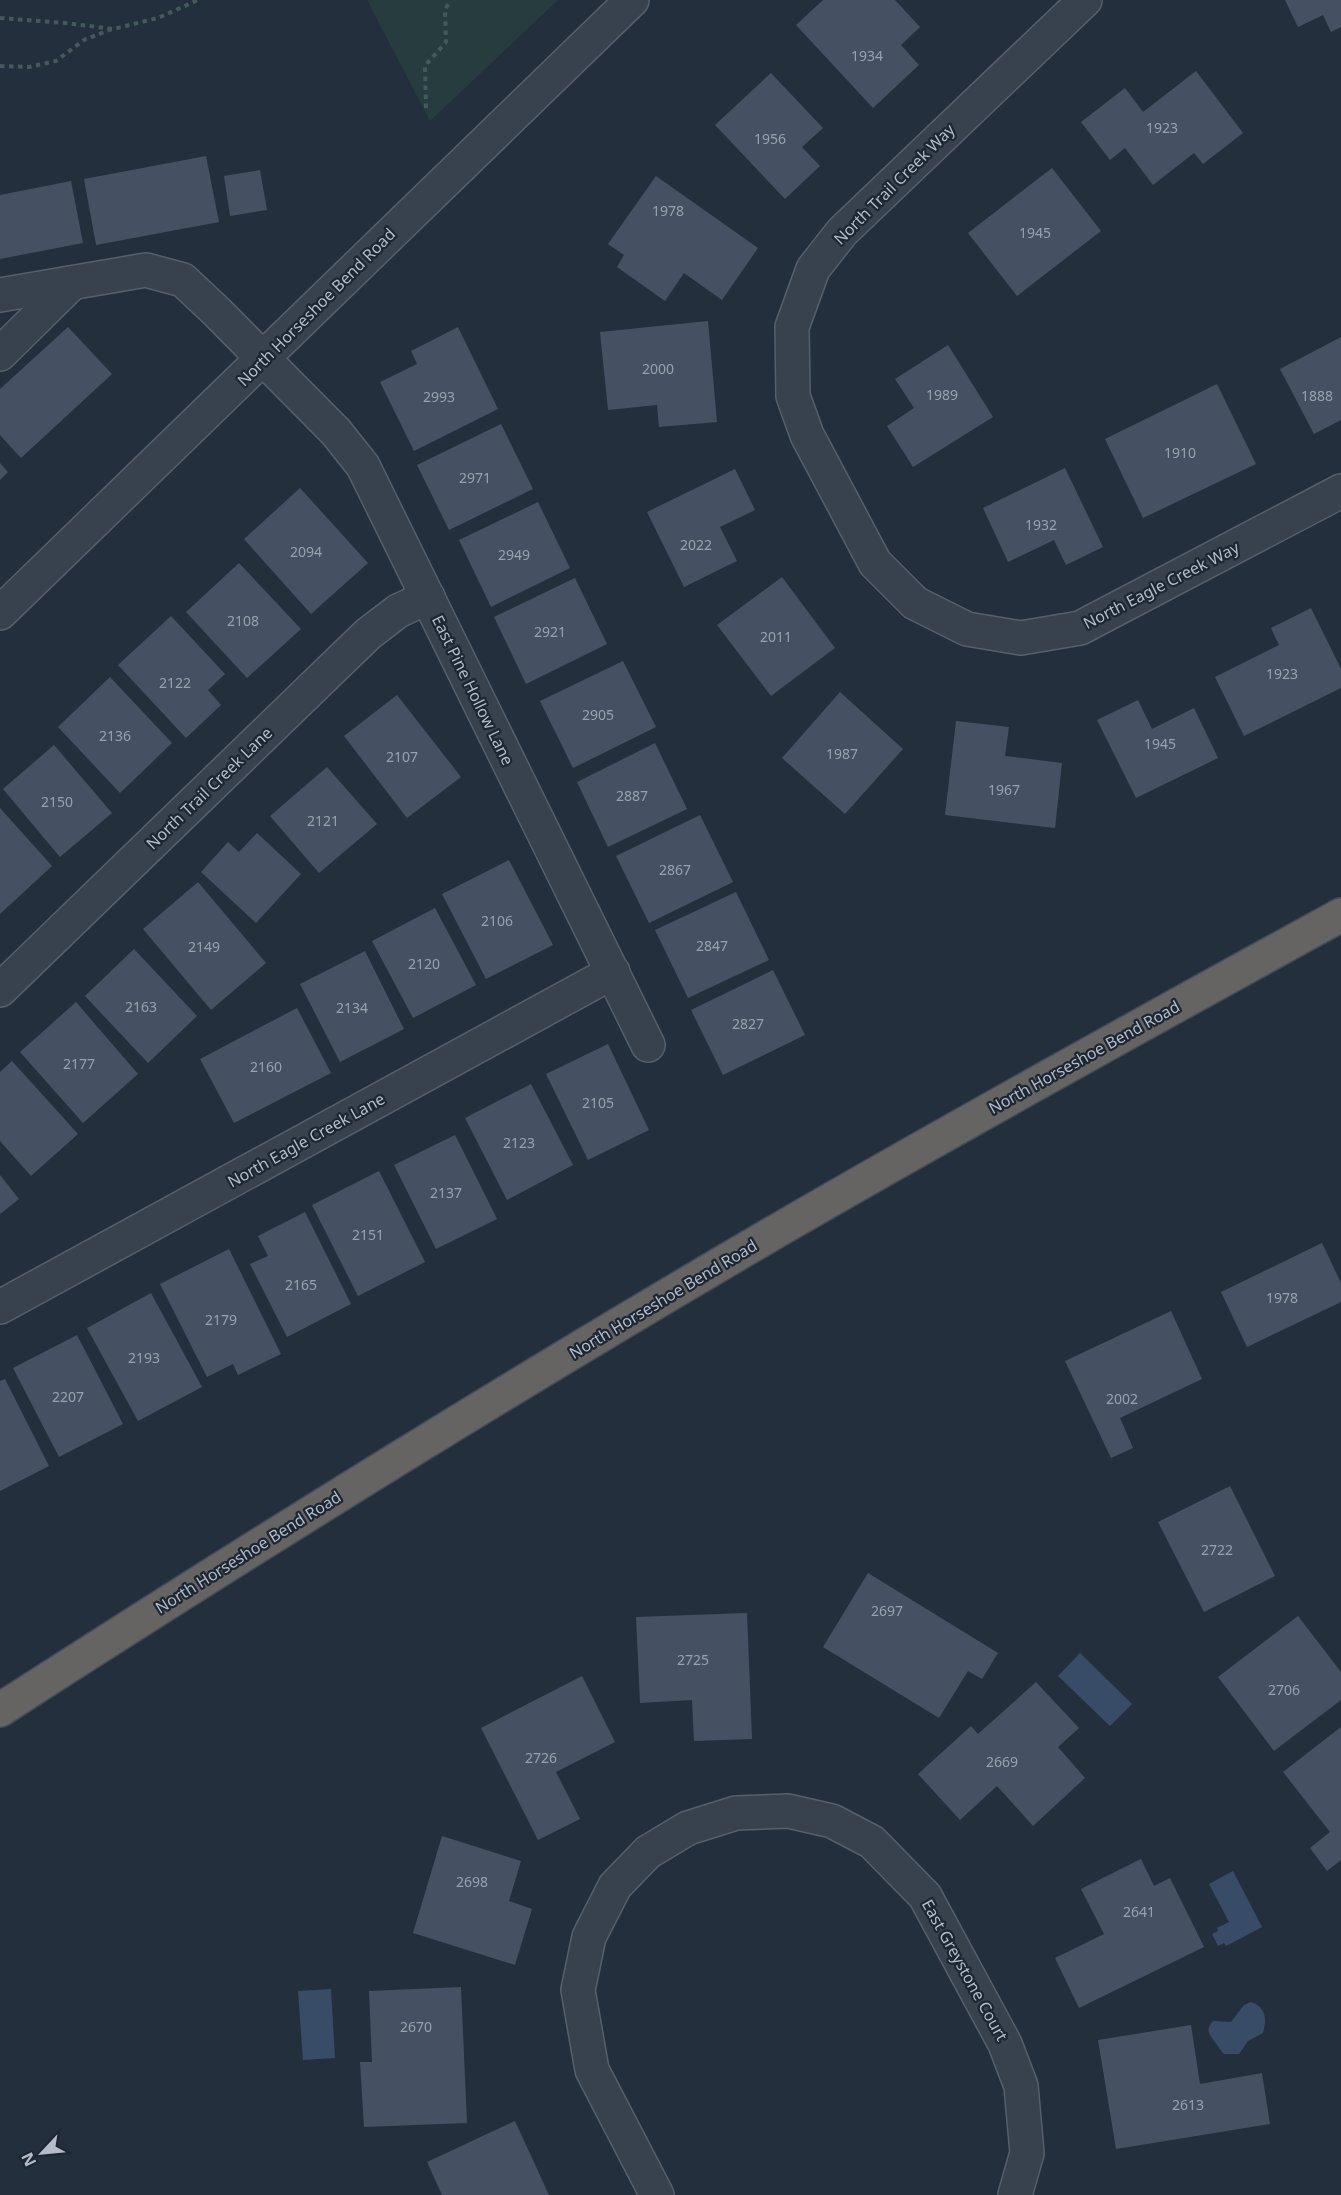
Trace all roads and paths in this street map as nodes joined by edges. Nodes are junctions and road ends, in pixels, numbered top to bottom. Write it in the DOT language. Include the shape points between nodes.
graph roads {
  1 [pos="198,0"];
  2 [pos="450,0"];
  3 [pos="632,0"];
  4 [pos="1085,0"];
  5 [pos="0,18"];
  6 [pos="113,29"];
  7 [pos="0,66"];
  8 [pos="426,108"];
  9 [pos="72,283"];
  10 [pos="0,295"];
  11 [pos="0,354"];
  12 [pos="264,359"];
  13 [pos="1341,491"];
  14 [pos="845,510"];
  15 [pos="428,597"];
  16 [pos="0,613"];
  17 [pos="1341,915"];
  18 [pos="613,972"];
  19 [pos="0,990"];
  20 [pos="648,1045"];
  21 [pos="0,1307"];
  22 [pos="0,1710"];
  23 [pos="657,2195"];
  24 [pos="1014,2195"];
  1 -- 6 [label="path" via="158,18"];
  2 -- 8 [label="path" via="446,10 446,42 425,66"];
  3 -- 12 [label="street, North Horseshoe Bend Road"];
  4 -- 14 [label="street, North Trail Creek Way" via="842,232 813,269 792,327 793,396 807,435"];
  5 -- 6 [label="path"];
  6 -- 7 [label="path" via="84,40 56,61 29,67"];
  9 -- 10 [label="street, East Pine Hollow Lane"];
  9 -- 11 [label="street"];
  9 -- 12 [label="street, East Pine Hollow Lane" via="146,270 183,280"];
  12 -- 15 [label="street, East Pine Hollow Lane" via="336,432 363,466"];
  12 -- 16 [label="street, North Horseshoe Bend Road"];
  13 -- 14 [label="street, North Eagle Creek Way" via="1080,628 1022,638 967,629 915,603 875,563"];
  15 -- 18 [label="street, East Pine Hollow Lane"];
  15 -- 19 [label="street, North Trail Creek Lane" via="398,611 368,634"];
  17 -- 22 [label="highway, North Horseshoe Bend Road" via="786,1226 482,1407"];
  18 -- 20 [label="street, East Pine Hollow Lane"];
  18 -- 21 [label="street, North Eagle Creek Lane"];
  23 -- 24 [label="street, East Greystone Court" via="592,2070 578,1990 589,1937 615,1887 648,1852 688,1828 735,1813 788,1811 832,1821 872,1842 925,1896 1005,2044 1021,2086 1027,2153"];
}
